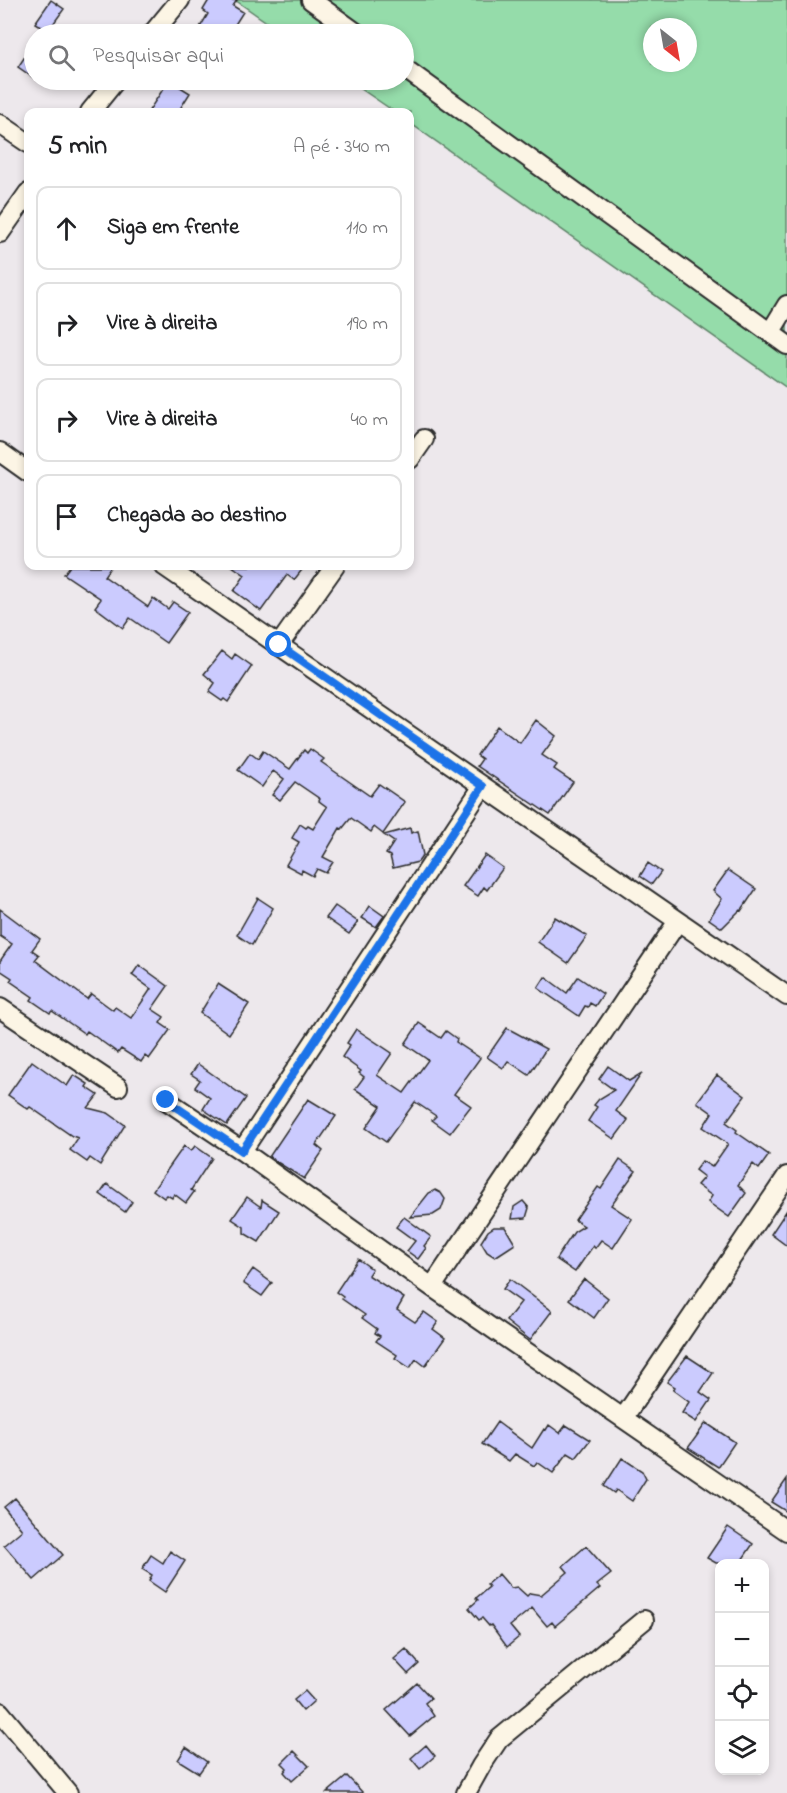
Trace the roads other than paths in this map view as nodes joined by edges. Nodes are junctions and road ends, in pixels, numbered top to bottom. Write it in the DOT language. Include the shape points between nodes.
graph roads {
  1 [pos="180,0"];
  2 [pos="311,0"];
  3 [pos="160,24"];
  4 [pos="344,24"];
  5 [pos="414,75"];
  6 [pos="108,90"];
  7 [pos="93,108"];
  8 [pos="0,124"];
  9 [pos="24,140"];
  10 [pos="24,199"];
  11 [pos="0,233"];
  12 [pos="787,305"];
  13 [pos="770,333"];
  14 [pos="787,345"];
  15 [pos="424,439"];
  16 [pos="0,452"];
  17 [pos="414,453"];
  18 [pos="24,469"];
  19 [pos="170,570"];
  20 [pos="332,570"];
  21 [pos="279,645"];
  22 [pos="483,786"];
  23 [pos="678,921"];
  24 [pos="787,996"];
  25 [pos="0,1008"];
  26 [pos="118,1087"];
  27 [pos="166,1100"];
  28 [pos="242,1151"];
  29 [pos="787,1176"];
  30 [pos="432,1287"];
  31 [pos="624,1418"];
  32 [pos="787,1531"];
  33 [pos="644,1620"];
  34 [pos="0,1712"];
  35 [pos="68,1793"];
  36 [pos="466,1793"];
  1 -- 3 [label="street"];
  2 -- 4 [label="street"];
  5 -- 13 [label="street"];
  6 -- 7 [label="street"];
  8 -- 9 [label="street"];
  10 -- 11 [label="street"];
  12 -- 13 [label="street"];
  13 -- 14 [label="street"];
  15 -- 17 [label="street"];
  16 -- 18 [label="street"];
  19 -- 21 [label="street"];
  20 -- 21 [label="street"];
  21 -- 22 [label="street"];
  22 -- 23 [label="street"];
  22 -- 28 [label="street"];
  23 -- 24 [label="street"];
  23 -- 30 [label="street"];
  25 -- 26 [label="street"];
  27 -- 28 [label="street"];
  28 -- 30 [label="street"];
  29 -- 31 [label="street"];
  30 -- 31 [label="street"];
  31 -- 32 [label="street"];
  33 -- 36 [label="street" via="499,1739"];
  34 -- 35 [label="street"];
}
